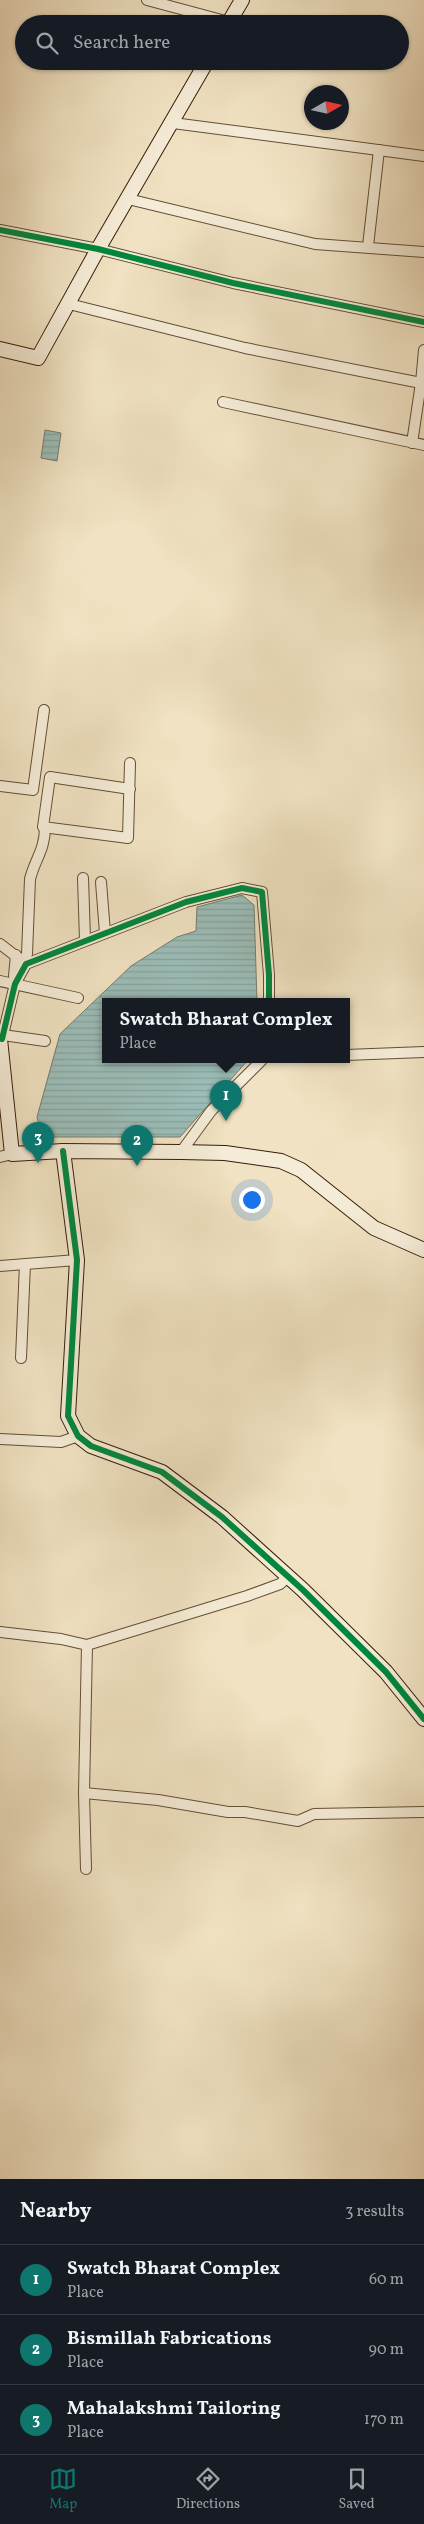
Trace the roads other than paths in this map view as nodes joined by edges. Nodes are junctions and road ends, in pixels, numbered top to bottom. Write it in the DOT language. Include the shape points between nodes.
graph roads {
  1 [pos="147,0"];
  2 [pos="239,1"];
  3 [pos="200,15"];
  4 [pos="233,15"];
  5 [pos="202,70"];
  6 [pos="172,123"];
  7 [pos="379,150"];
  8 [pos="424,156"];
  9 [pos="128,199"];
  10 [pos="0,230"];
  11 [pos="368,246"];
  12 [pos="98,249"];
  13 [pos="424,252"];
  14 [pos="69,304"];
  15 [pos="424,322"];
  16 [pos="0,349"];
  17 [pos="424,350"];
  18 [pos="423,384"];
  19 [pos="223,402"];
  20 [pos="412,443"];
  21 [pos="424,445"];
  22 [pos="44,710"];
  23 [pos="130,763"];
  24 [pos="0,786"];
  25 [pos="130,789"];
  26 [pos="33,790"];
  27 [pos="47,792"];
  28 [pos="45,827"];
  29 [pos="83,878"];
  30 [pos="101,882"];
  31 [pos="105,933"];
  32 [pos="85,940"];
  33 [pos="0,944"];
  34 [pos="22,960"];
  35 [pos="0,982"];
  36 [pos="16,982"];
  37 [pos="78,998"];
  38 [pos="268,998"];
  39 [pos="2,1037"];
  40 [pos="45,1041"];
  41 [pos="424,1052"];
  42 [pos="350,1055"];
  43 [pos="259,1063"];
  44 [pos="5,1130"];
  45 [pos="63,1151"];
  46 [pos="180,1152"];
  47 [pos="6,1155"];
  48 [pos="424,1250"];
  49 [pos="76,1260"];
  50 [pos="25,1264"];
  51 [pos="0,1266"];
  52 [pos="22,1358"];
  53 [pos="78,1436"];
  54 [pos="0,1440"];
  55 [pos="288,1577"];
  56 [pos="0,1632"];
  57 [pos="87,1645"];
  58 [pos="424,1719"];
  59 [pos="84,1793"];
  60 [pos="424,1812"];
  61 [pos="86,1869"];
  1 -- 3 [label="street"];
  2 -- 4 [label="street"];
  5 -- 6 [label="street"];
  6 -- 7 [label="street"];
  6 -- 9 [label="street"];
  7 -- 8 [label="street"];
  7 -- 11 [label="street"];
  9 -- 11 [label="street" via="315,244"];
  9 -- 12 [label="street"];
  10 -- 12 [label="street"];
  11 -- 13 [label="street"];
  12 -- 14 [label="street"];
  12 -- 15 [label="street" via="233,283"];
  14 -- 16 [label="street" via="38,358"];
  14 -- 18 [label="street" via="245,348"];
  17 -- 18 [label="street"];
  18 -- 20 [label="street"];
  19 -- 20 [label="street"];
  20 -- 21 [label="street"];
  22 -- 26 [label="street"];
  23 -- 25 [label="street"];
  24 -- 26 [label="street"];
  25 -- 27 [label="street" via="50,777"];
  25 -- 28 [label="street" via="128,838"];
  26 -- 27 [label="street"];
  27 -- 28 [label="street"];
  28 -- 34 [label="street" via="43,849 30,879 27,954"];
  29 -- 32 [label="street"];
  30 -- 31 [label="street"];
  31 -- 32 [label="street"];
  31 -- 38 [label="street" via="186,902 242,888 262,892"];
  32 -- 34 [label="street"];
  33 -- 34 [label="street"];
  34 -- 36 [label="street"];
  35 -- 36 [label="street"];
  36 -- 37 [label="street"];
  36 -- 39 [label="street"];
  39 -- 40 [label="street"];
  39 -- 44 [label="street"];
  41 -- 42 [label="street"];
  43 -- 46 [label="street" via="211,1111"];
  44 -- 47 [label="street"];
  45 -- 46 [label="street"];
  45 -- 47 [label="street"];
  45 -- 49 [label="street"];
  46 -- 48 [label="street" via="224,1153 281,1161 302,1170 374,1228"];
  49 -- 50 [label="street"];
  49 -- 53 [label="street" via="68,1416"];
  50 -- 51 [label="street"];
  50 -- 52 [label="street"];
  53 -- 54 [label="street" via="61,1442"];
  53 -- 55 [label="street" via="90,1446 162,1472 222,1517"];
  55 -- 57 [label="street" via="280,1584 247,1596"];
  55 -- 58 [label="street" via="386,1672"];
  56 -- 57 [label="street" via="61,1638"];
  57 -- 59 [label="street"];
  59 -- 60 [label="street" via="298,1821 314,1814"];
  59 -- 61 [label="street"];
}
